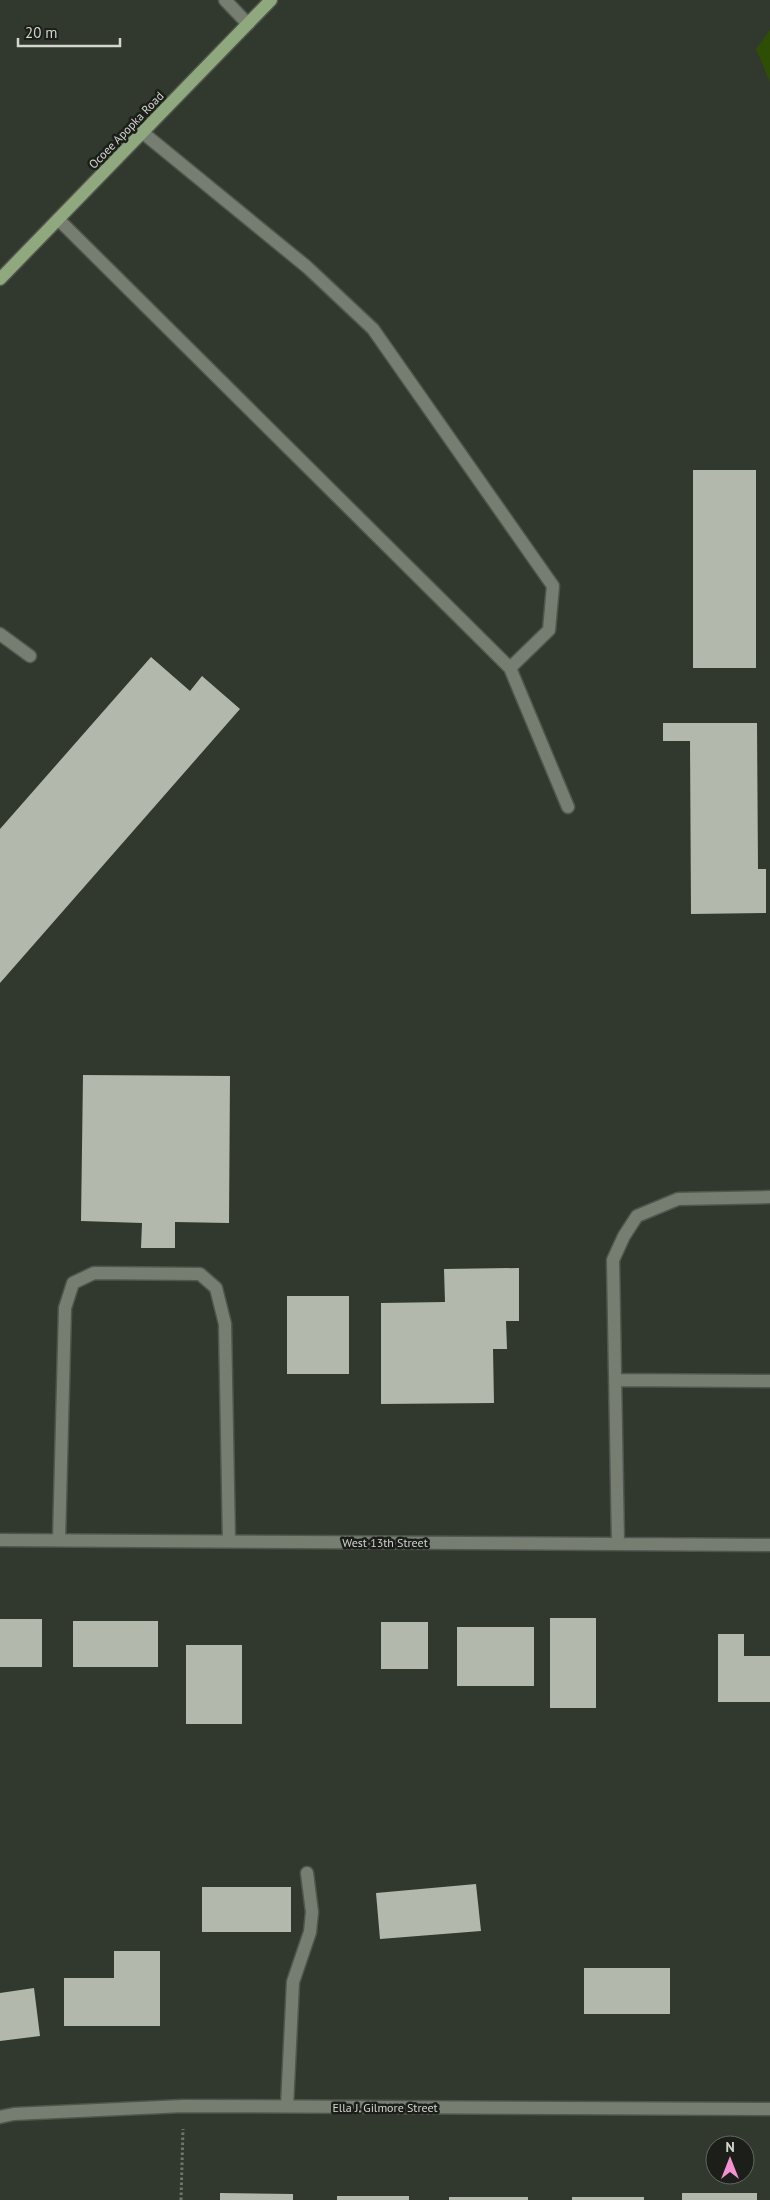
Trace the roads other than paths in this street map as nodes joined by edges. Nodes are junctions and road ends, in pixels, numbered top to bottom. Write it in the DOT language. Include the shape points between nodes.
graph roads {
  1 [pos="225,0"];
  2 [pos="271,0"];
  3 [pos="248,24"];
  4 [pos="142,132"];
  5 [pos="58,219"];
  6 [pos="0,279"];
  7 [pos="0,634"];
  8 [pos="30,656"];
  9 [pos="510,668"];
  10 [pos="568,807"];
  11 [pos="770,1197"];
  12 [pos="616,1380"];
  13 [pos="770,1381"];
  14 [pos="0,1540"];
  15 [pos="59,1540"];
  16 [pos="229,1541"];
  17 [pos="618,1544"];
  18 [pos="770,1545"];
  19 [pos="307,1873"];
  20 [pos="287,2106"];
  21 [pos="770,2109"];
  22 [pos="0,2117"];
  1 -- 3 [label="street"];
  2 -- 3 [label="main road, Ocoee Apopka Road"];
  3 -- 4 [label="main road, Ocoee Apopka Road"];
  4 -- 5 [label="main road, Ocoee Apopka Road"];
  4 -- 9 [label="street" via="307,267 373,329 552,586 548,630"];
  5 -- 6 [label="main road, Ocoee Apopka Road"];
  5 -- 9 [label="street"];
  7 -- 8 [label="street"];
  9 -- 10 [label="street"];
  11 -- 12 [label="street" via="678,1199 637,1216 613,1260"];
  12 -- 13 [label="street"];
  12 -- 17 [label="street"];
  14 -- 15 [label="street, West 13th Street"];
  15 -- 16 [label="street, West 13th Street"];
  15 -- 16 [label="street" via="65,1308 73,1283 94,1273 200,1274 216,1288 225,1324"];
  16 -- 17 [label="street, West 13th Street"];
  17 -- 18 [label="street, West 13th Street"];
  19 -- 20 [label="street" via="312,1912 310,1932 293,1982"];
  20 -- 21 [label="street, Ella J. Gilmore Street"];
  20 -- 22 [label="street, Ella J. Gilmore Street" via="183,2106"];
}
